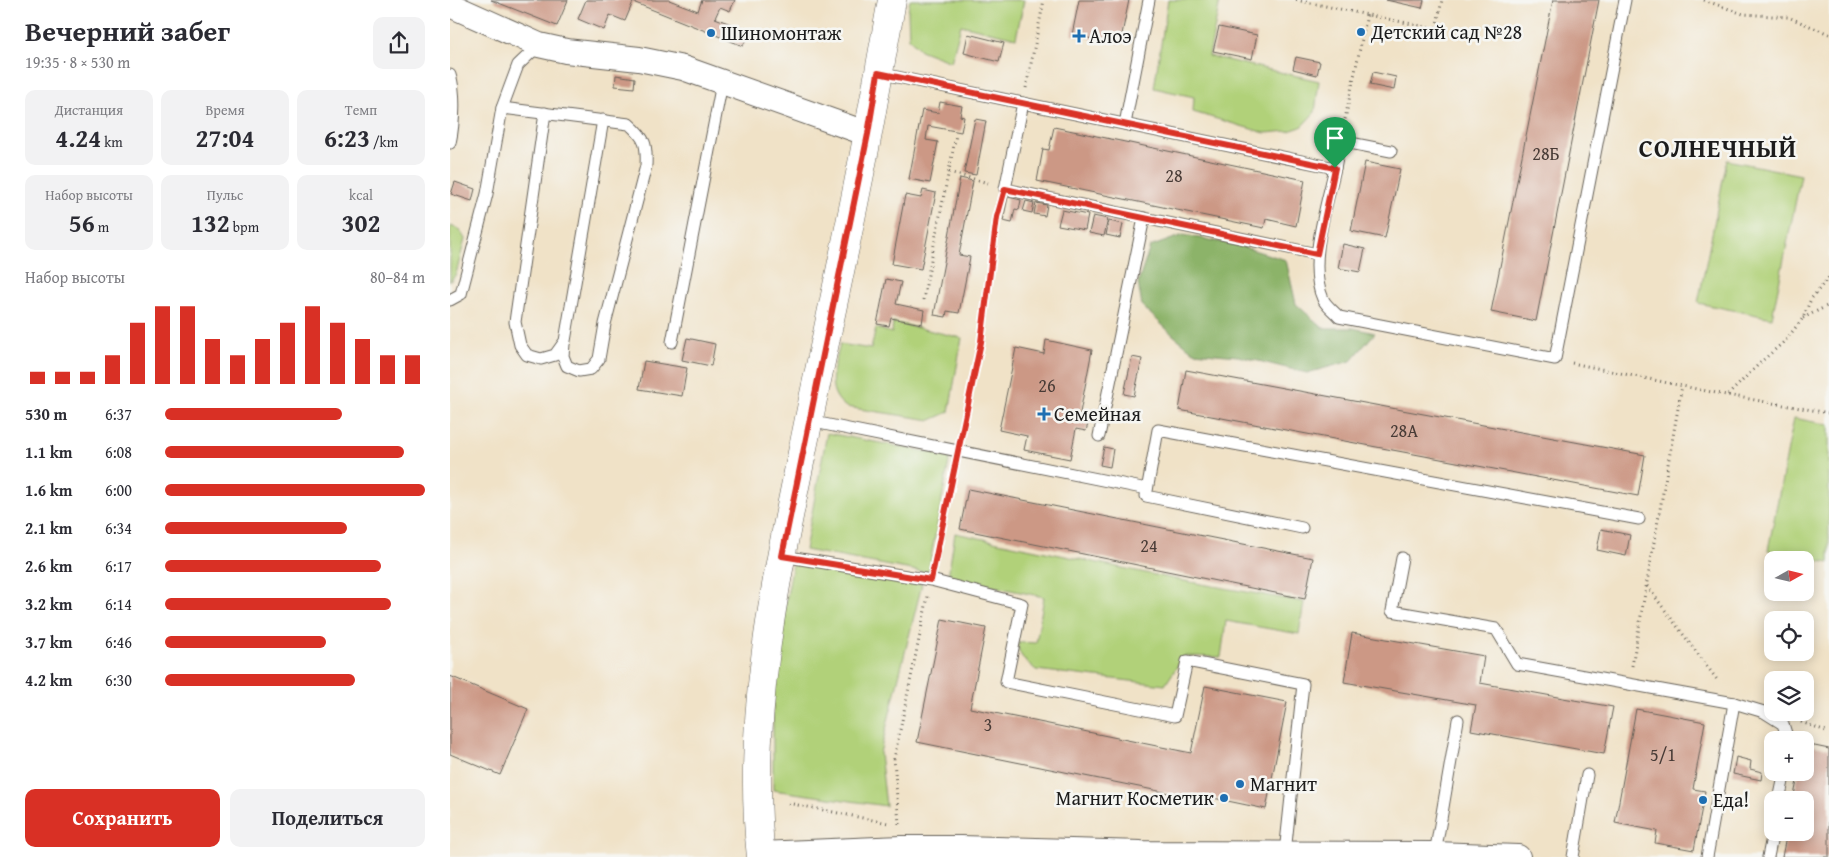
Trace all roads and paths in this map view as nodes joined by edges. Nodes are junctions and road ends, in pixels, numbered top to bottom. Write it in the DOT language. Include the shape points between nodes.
graph roads {
  1 [pos="892,0"];
  2 [pos="1044,0"];
  3 [pos="1149,0"];
  4 [pos="1296,0"];
  5 [pos="1442,0"];
  6 [pos="1625,0"];
  7 [pos="1704,0"];
  8 [pos="450,5"];
  9 [pos="1367,15"];
  10 [pos="1829,34"];
  11 [pos="539,45"];
  12 [pos="878,73"];
  13 [pos="450,75"];
  14 [pos="722,83"];
  15 [pos="1023,103"];
  16 [pos="502,108"];
  17 [pos="545,113"];
  18 [pos="603,120"];
  19 [pos="1125,124"];
  20 [pos="868,134"];
  21 [pos="956,135"];
  22 [pos="1340,141"];
  23 [pos="450,143"];
  24 [pos="1391,151"];
  25 [pos="1335,168"];
  26 [pos="949,172"];
  27 [pos="1005,189"];
  28 [pos="1144,218"];
  29 [pos="1317,254"];
  30 [pos="1829,277"];
  31 [pos="450,300"];
  32 [pos="923,300"];
  33 [pos="1829,305"];
  34 [pos="1803,318"];
  35 [pos="564,342"];
  36 [pos="672,342"];
  37 [pos="1554,359"];
  38 [pos="1682,386"];
  39 [pos="1728,395"];
  40 [pos="1829,414"];
  41 [pos="809,421"];
  42 [pos="1099,436"];
  43 [pos="958,451"];
  44 [pos="1147,489"];
  45 [pos="1639,519"];
  46 [pos="1302,528"];
  47 [pos="782,556"];
  48 [pos="1402,558"];
  49 [pos="931,580"];
  50 [pos="1647,586"];
  51 [pos="1629,684"];
  52 [pos="1734,703"];
  53 [pos="1458,720"];
  54 [pos="1785,731"];
  55 [pos="1587,775"];
  56 [pos="788,803"];
  57 [pos="900,836"];
  58 [pos="1771,841"];
  59 [pos="1285,853"];
  60 [pos="1434,854"];
  61 [pos="1216,855"];
  62 [pos="761,856"];
  63 [pos="1518,857"];
  64 [pos="1573,857"];
  65 [pos="1707,857"];
  66 [pos="1768,857"];
  1 -- 12 [label="main road"];
  2 -- 15 [label="path"];
  3 -- 19 [label="lane"];
  4 -- 9 [label="path"];
  5 -- 9 [label="path" via="1436,29"];
  6 -- 37 [label="lane"];
  7 -- 10 [label="path" via="1743,14 1788,17"];
  8 -- 11 [label="street"];
  9 -- 22 [label="path"];
  11 -- 14 [label="street" via="683,68"];
  11 -- 16 [label="lane" via="518,65"];
  12 -- 15 [label="lane"];
  12 -- 20 [label="main road"];
  13 -- 23 [label="lane" via="453,83"];
  14 -- 20 [label="street"];
  14 -- 36 [label="lane"];
  15 -- 19 [label="lane"];
  15 -- 27 [label="lane"];
  16 -- 17 [label="lane"];
  16 -- 31 [label="lane" via="488,194 461,294"];
  17 -- 18 [label="lane"];
  17 -- 35 [label="lane" via="515,322 520,345 527,354 542,359 555,355"];
  18 -- 35 [label="lane"];
  18 -- 35 [label="lane" via="629,124 640,134 647,147 646,166 599,358 591,368 579,371 567,366 563,356"];
  19 -- 25 [label="lane"];
  20 -- 41 [label="main road"];
  21 -- 26 [label="path"];
  22 -- 24 [label="lane"];
  22 -- 25 [label="lane"];
  25 -- 29 [label="lane"];
  26 -- 27 [label="path"];
  26 -- 32 [label="path"];
  27 -- 28 [label="lane"];
  27 -- 43 [label="path" via="997,217 981,342"];
  28 -- 29 [label="lane"];
  28 -- 42 [label="lane"];
  29 -- 37 [label="lane" via="1317,278 1324,301 1339,317"];
  30 -- 34 [label="path" via="1811,299"];
  33 -- 34 [label="path"];
  34 -- 39 [label="path" via="1785,341"];
  37 -- 38 [label="path"];
  38 -- 39 [label="path"];
  38 -- 50 [label="path"];
  39 -- 40 [label="path"];
  41 -- 43 [label="lane"];
  41 -- 47 [label="main road"];
  43 -- 44 [label="lane"];
  43 -- 49 [label="path"];
  44 -- 45 [label="lane" via="1158,430"];
  44 -- 46 [label="lane" via="1146,496"];
  47 -- 49 [label="lane"];
  47 -- 62 [label="main road" via="764,663 758,724 757,797"];
  48 -- 51 [label="lane" via="1392,611 1496,629 1518,664"];
  49 -- 57 [label="path" via="894,759"];
  49 -- 59 [label="lane" via="1022,604 1006,682 1176,716 1187,660 1303,684"];
  50 -- 51 [label="path"];
  50 -- 52 [label="path"];
  51 -- 52 [label="lane"];
  52 -- 54 [label="lane" via="1764,712 1783,724"];
  52 -- 65 [label="lane"];
  53 -- 60 [label="lane"];
  55 -- 64 [label="lane"];
  56 -- 57 [label="path"];
  57 -- 61 [label="street"];
  57 -- 62 [label="street"];
  58 -- 66 [label="lane"];
  59 -- 60 [label="street"];
  59 -- 61 [label="street"];
  60 -- 63 [label="street"];
}
